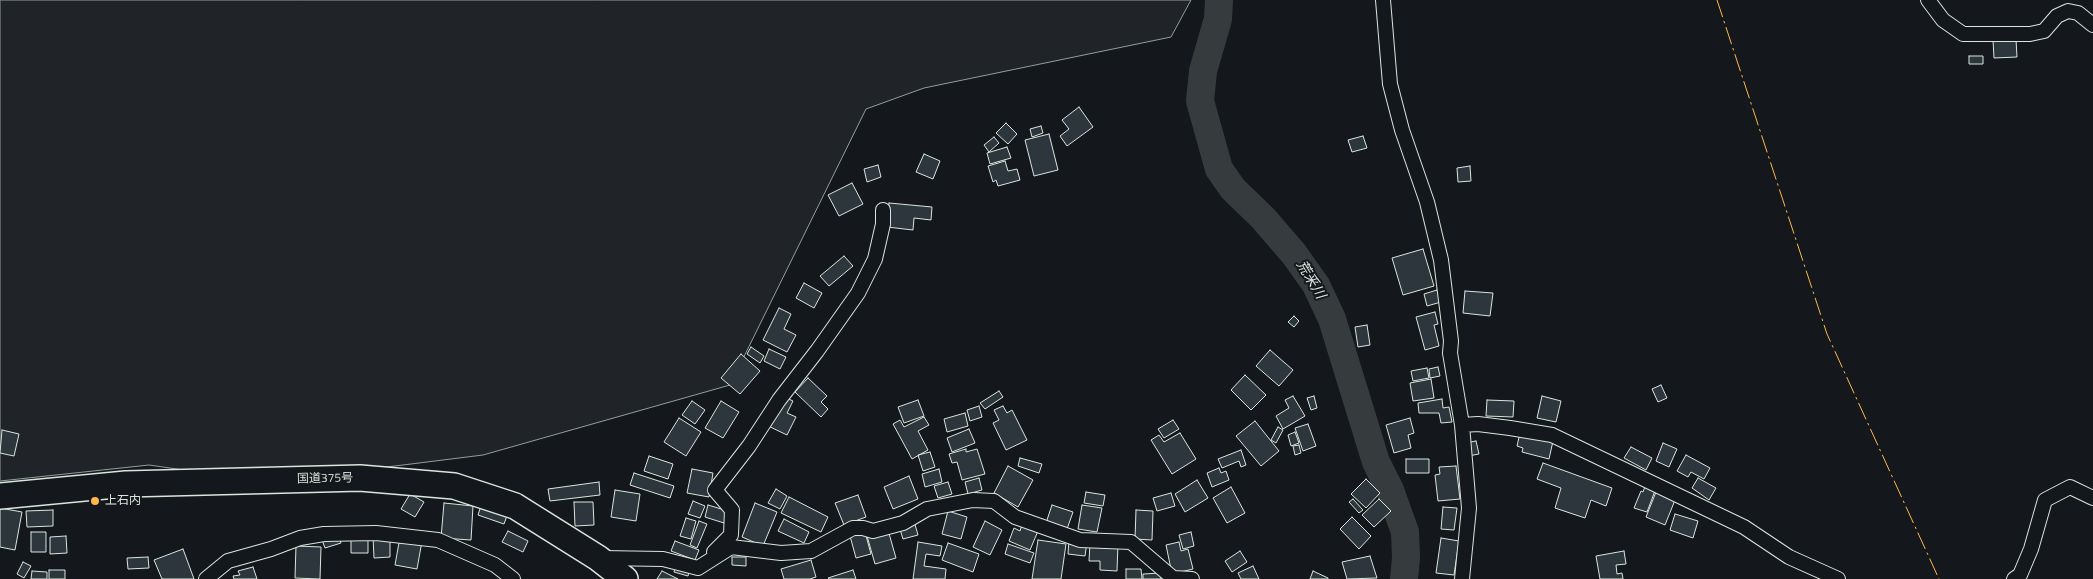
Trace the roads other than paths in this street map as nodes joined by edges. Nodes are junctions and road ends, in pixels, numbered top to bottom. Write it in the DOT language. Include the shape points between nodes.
graph roads {
  1 [pos="1383,0"];
  2 [pos="1928,0"];
  3 [pos="2093,25"];
  4 [pos="883,210"];
  5 [pos="1462,426"];
  6 [pos="0,496"];
  7 [pos="2093,498"];
  8 [pos="598,558"];
  9 [pos="698,568"];
  10 [pos="206,579"];
  11 [pos="513,579"];
  12 [pos="625,579"];
  13 [pos="1192,579"];
  14 [pos="1462,579"];
  15 [pos="1838,579"];
  16 [pos="2014,579"];
  1 -- 5 [label="street" via="1390,84 1442,260 1450,353"];
  2 -- 3 [label="street" via="1943,20 1963,34 2044,31 2057,16 2068,11 2078,13"];
  4 -- 9 [label="street" via="875,259 858,293 715,490 732,510 731,535"];
  5 -- 14 [label="street" via="1469,508"];
  5 -- 15 [label="street" via="1494,426 1552,435 1744,527 1789,557"];
  6 -- 8 [label="highway, 国道375号" via="126,484 360,478 454,486 515,506"];
  7 -- 16 [label="street" via="2070,487 2045,500 2031,549 2020,574"];
  8 -- 9 [label="street" via="664,559"];
  8 -- 12 [label="highway, 国道375号"];
  9 -- 13 [label="street" via="731,548 781,553 811,551 853,528 873,531 903,523 927,508 973,500 994,501 1016,517 1080,540 1131,542 1173,578"];
  10 -- 11 [label="street" via="228,561 300,538 376,533 438,540 495,565"];
}
